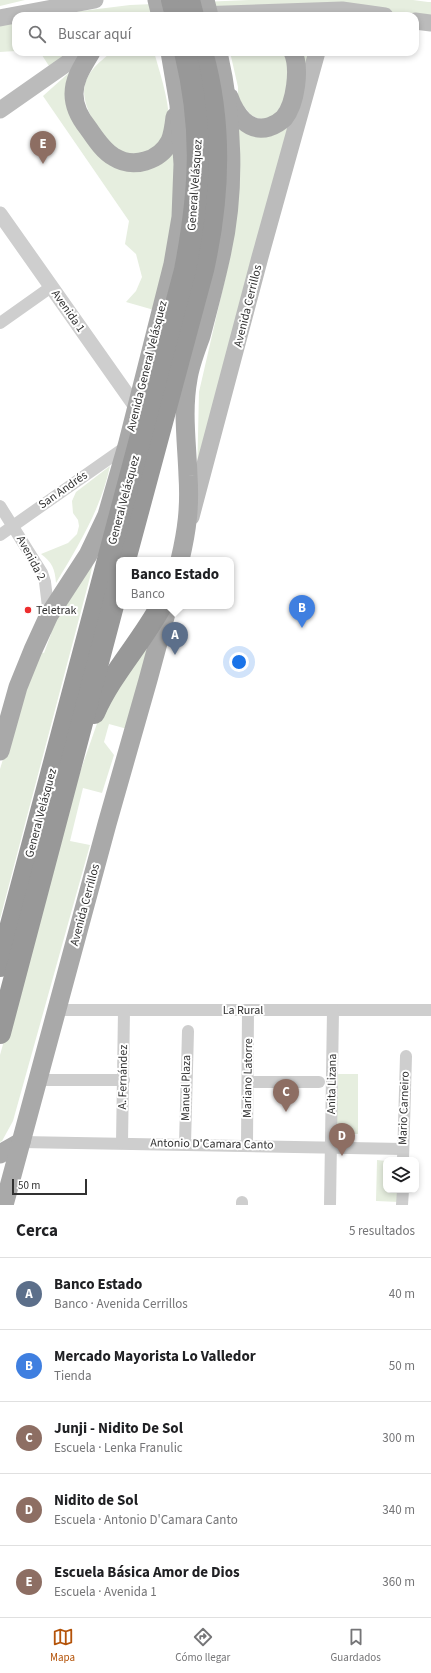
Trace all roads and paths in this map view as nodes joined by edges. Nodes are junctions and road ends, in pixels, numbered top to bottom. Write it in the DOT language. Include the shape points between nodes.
graph roads {
  1 [pos="95,0"];
  2 [pos="157,0"];
  3 [pos="172,0"];
  4 [pos="189,0"];
  5 [pos="32,12"];
  6 [pos="160,12"];
  7 [pos="175,12"];
  8 [pos="207,12"];
  9 [pos="356,12"];
  10 [pos="12,16"];
  11 [pos="0,18"];
  12 [pos="419,22"];
  13 [pos="431,23"];
  14 [pos="419,28"];
  15 [pos="431,28"];
  16 [pos="77,56"];
  17 [pos="89,56"];
  18 [pos="171,56"];
  19 [pos="186,56"];
  20 [pos="203,56"];
  21 [pos="219,56"];
  22 [pos="294,56"];
  23 [pos="316,56"];
  24 [pos="174,74"];
  25 [pos="224,78"];
  26 [pos="0,110"];
  27 [pos="0,214"];
  28 [pos="52,287"];
  29 [pos="0,323"];
  30 [pos="188,379"];
  31 [pos="136,408"];
  32 [pos="126,446"];
  33 [pos="0,506"];
  34 [pos="107,515"];
  35 [pos="13,526"];
  36 [pos="187,532"];
  37 [pos="0,535"];
  38 [pos="126,557"];
  39 [pos="140,557"];
  40 [pos="181,557"];
  41 [pos="116,594"];
  42 [pos="125,609"];
  43 [pos="160,609"];
  44 [pos="167,609"];
  45 [pos="50,615"];
  46 [pos="102,695"];
  47 [pos="72,696"];
  48 [pos="0,751"];
  49 [pos="73,755"];
  50 [pos="0,966"];
  51 [pos="56,1010"];
  52 [pos="124,1010"];
  53 [pos="248,1010"];
  54 [pos="333,1010"];
  55 [pos="431,1010"];
  56 [pos="188,1031"];
  57 [pos="0,1033"];
  58 [pos="406,1056"];
  59 [pos="38,1080"];
  60 [pos="124,1080"];
  61 [pos="248,1082"];
  62 [pos="320,1082"];
  63 [pos="21,1142"];
  64 [pos="122,1143"];
  65 [pos="185,1144"];
  66 [pos="247,1145"];
  67 [pos="331,1146"];
  68 [pos="0,1154"];
  69 [pos="403,1154"];
  70 [pos="402,1193"];
  71 [pos="4,1205"];
  72 [pos="330,1205"];
  73 [pos="402,1205"];
  1 -- 5 [label="main road"];
  2 -- 6 [label="main road"];
  3 -- 7 [label="highway, bridge"];
  4 -- 8 [label="highway, bridge"];
  8 -- 9 [label="main road"];
  10 -- 11 [label="main road"];
  12 -- 13 [label="main road"];
  14 -- 15 [label="main road"];
  16 -- 26 [label="main road"];
  17 -- 24 [label="main road" via="76,83 76,109 100,144 115,158 128,162 142,162 155,157 169,142 174,120"];
  18 -- 24 [label="main road, Avenida General Velásquez"];
  19 -- 47 [label="highway, General Velásquez" via="196,106 199,153 190,247"];
  20 -- 38 [label="highway, General Velásquez" via="212,101 216,139 212,228"];
  21 -- 25 [label="main road"];
  22 -- 25 [label="main road" via="297,74 291,103 283,119 265,128 243,122 232,105"];
  23 -- 36 [label="main road, Avenida Cerrillos"];
  24 -- 31 [label="main road, Avenida General Velásquez" via="183,148 181,217 173,264"];
  25 -- 30 [label="main road" via="230,146 227,223 220,263"];
  27 -- 28 [label="street, Avenida 1"];
  28 -- 29 [label="street"];
  28 -- 31 [label="street, Avenida 1"];
  30 -- 36 [label="main road" via="185,422"];
  30 -- 39 [label="highway"];
  31 -- 32 [label="main road, Avenida General Velásquez"];
  32 -- 34 [label="main road, Avenida General Velásquez"];
  32 -- 35 [label="street, San Andrés"];
  33 -- 35 [label="street, Avenida 2"];
  34 -- 45 [label="main road, Avenida General Velásquez" via="88,555"];
  34 -- 47 [label="highway"];
  35 -- 37 [label="street, San Andrés"];
  35 -- 45 [label="street, Avenida 2" via="42,573"];
  36 -- 40 [label="main road, Avenida Cerrillos"];
  41 -- 49 [label="highway, General Velásquez"];
  42 -- 46 [label="highway"];
  43 -- 46 [label="highway"];
  44 -- 51 [label="main road, Avenida Cerrillos"];
  45 -- 48 [label="main road, Avenida General Velásquez" via="18,687"];
  46 -- 49 [label="highway"];
  47 -- 50 [label="highway, General Velásquez"];
  49 -- 57 [label="highway, General Velásquez"];
  51 -- 52 [label="street, La Rural"];
  51 -- 59 [label="main road, Avenida Cerrillos"];
  52 -- 53 [label="street, La Rural"];
  52 -- 60 [label="street, A. Fernández"];
  53 -- 54 [label="street, La Rural"];
  53 -- 61 [label="street, Mariano Latorre"];
  54 -- 55 [label="street, La Rural"];
  54 -- 67 [label="street, Anita Lizana"];
  56 -- 65 [label="street, Manuel Plaza"];
  58 -- 69 [label="street, Mario Carneiro"];
  59 -- 60 [label="street"];
  59 -- 63 [label="main road, Avenida Cerrillos"];
  60 -- 64 [label="street, A. Fernández"];
  61 -- 62 [label="street"];
  61 -- 66 [label="street, Mariano Latorre"];
  63 -- 64 [label="street, Antonio D'Camara Canto"];
  63 -- 68 [label="main road"];
  63 -- 71 [label="main road, Avenida Cerrillos"];
  64 -- 65 [label="street, Antonio D'Camara Canto"];
  65 -- 66 [label="street, Antonio D'Camara Canto"];
  66 -- 67 [label="street, Antonio D'Camara Canto"];
  67 -- 69 [label="street, Antonio D'Camara Canto"];
  67 -- 72 [label="street, Anita Lizana"];
  70 -- 73 [label="street"];
}
